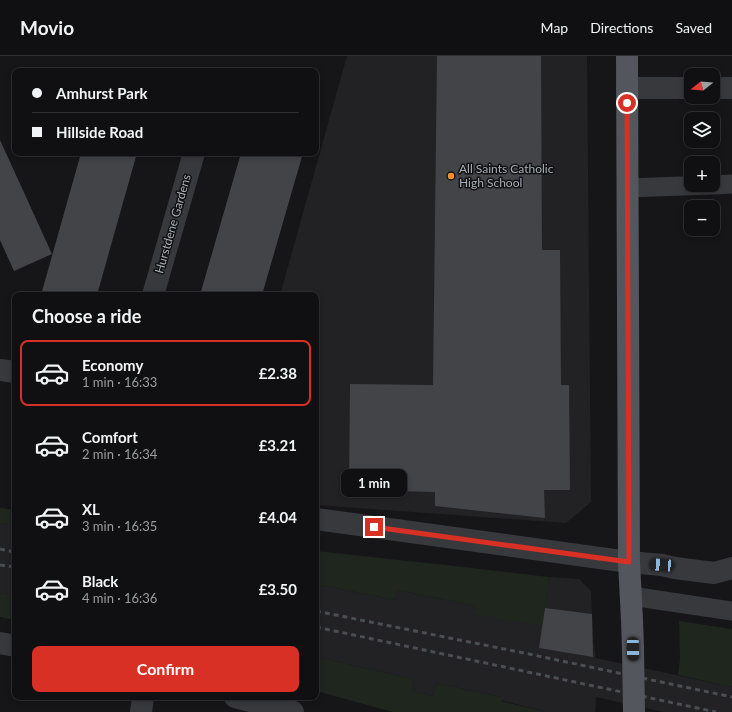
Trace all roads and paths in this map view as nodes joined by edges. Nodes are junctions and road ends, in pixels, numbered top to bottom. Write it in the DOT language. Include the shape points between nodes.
graph roads {
  1 [pos="627,56"];
  2 [pos="627,88"];
  3 [pos="684,88"];
  4 [pos="720,88"];
  5 [pos="732,88"];
  6 [pos="193,156"];
  7 [pos="732,184"];
  8 [pos="720,185"];
  9 [pos="684,186"];
  10 [pos="627,188"];
  11 [pos="154,292"];
  12 [pos="0,370"];
  13 [pos="12,372"];
  14 [pos="319,519"];
  15 [pos="629,562"];
  16 [pos="732,568"];
  17 [pos="631,596"];
  18 [pos="732,611"];
  19 [pos="0,643"];
  20 [pos="12,645"];
  21 [pos="143,700"];
  22 [pos="247,700"];
  23 [pos="141,712"];
  24 [pos="293,712"];
  25 [pos="634,712"];
  1 -- 2 [label="main road"];
  2 -- 3 [label="street"];
  2 -- 10 [label="main road"];
  4 -- 5 [label="street"];
  6 -- 11 [label="street, Hurstdene Gardens"];
  7 -- 8 [label="lane"];
  9 -- 10 [label="lane"];
  10 -- 15 [label="main road"];
  12 -- 13 [label="street"];
  14 -- 15 [label="street"];
  15 -- 16 [label="street" via="714,572"];
  15 -- 17 [label="main road"];
  17 -- 18 [label="lane"];
  17 -- 25 [label="main road, bridge"];
  19 -- 20 [label="street"];
  21 -- 23 [label="street"];
  22 -- 24 [label="street"];
}
